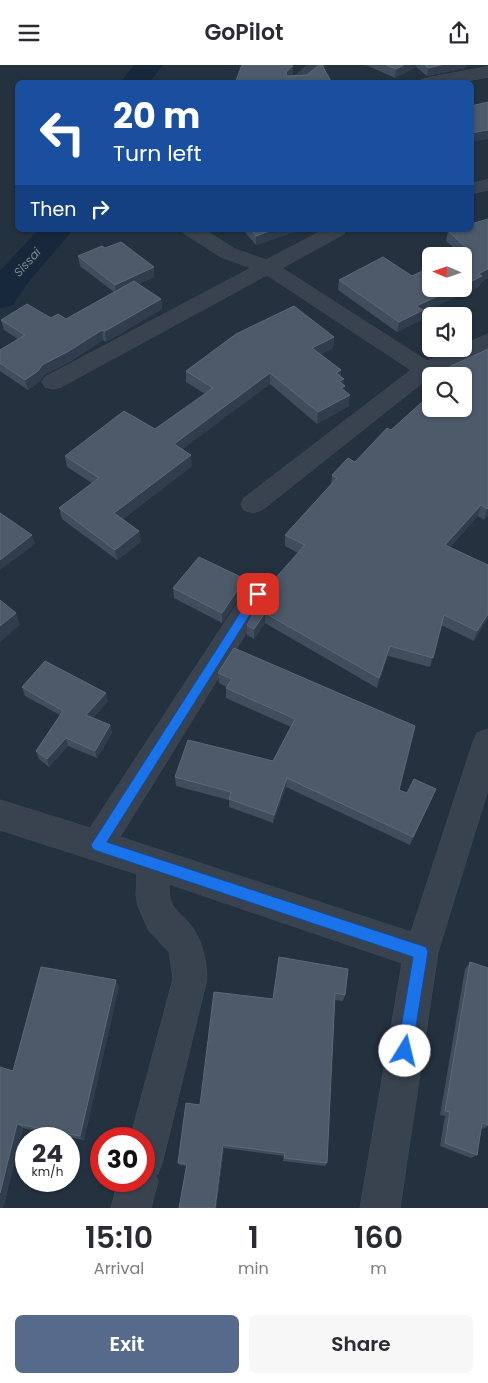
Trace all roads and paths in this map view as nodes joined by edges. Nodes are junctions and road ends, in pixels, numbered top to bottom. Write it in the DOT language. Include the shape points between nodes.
graph roads {
  1 [pos="318,65"];
  2 [pos="488,72"];
  3 [pos="299,80"];
  4 [pos="444,80"];
  5 [pos="488,185"];
  6 [pos="474,188"];
  7 [pos="195,232"];
  8 [pos="333,232"];
  9 [pos="269,268"];
  10 [pos="488,341"];
  11 [pos="422,367"];
  12 [pos="432,367"];
  13 [pos="422,373"];
  14 [pos="53,382"];
  15 [pos="253,504"];
  16 [pos="258,594"];
  17 [pos="488,742"];
  18 [pos="0,815"];
  19 [pos="97,845"];
  20 [pos="154,865"];
  21 [pos="421,952"];
  22 [pos="152,1127"];
  23 [pos="135,1192"];
  24 [pos="131,1208"];
  25 [pos="380,1208"];
  1 -- 3 [label="street"];
  2 -- 4 [label="street"];
  5 -- 6 [label="street"];
  7 -- 9 [label="street" via="228,253"];
  8 -- 9 [label="street"];
  9 -- 11 [label="street"];
  9 -- 14 [label="street"];
  10 -- 12 [label="street"];
  13 -- 15 [label="street"];
  16 -- 19 [label="street"];
  17 -- 21 [label="street"];
  18 -- 19 [label="street"];
  19 -- 20 [label="street"];
  20 -- 21 [label="street"];
  20 -- 22 [label="street" via="152,896 157,913 178,936 188,957 190,979"];
  21 -- 25 [label="street"];
  23 -- 24 [label="street"];
}
